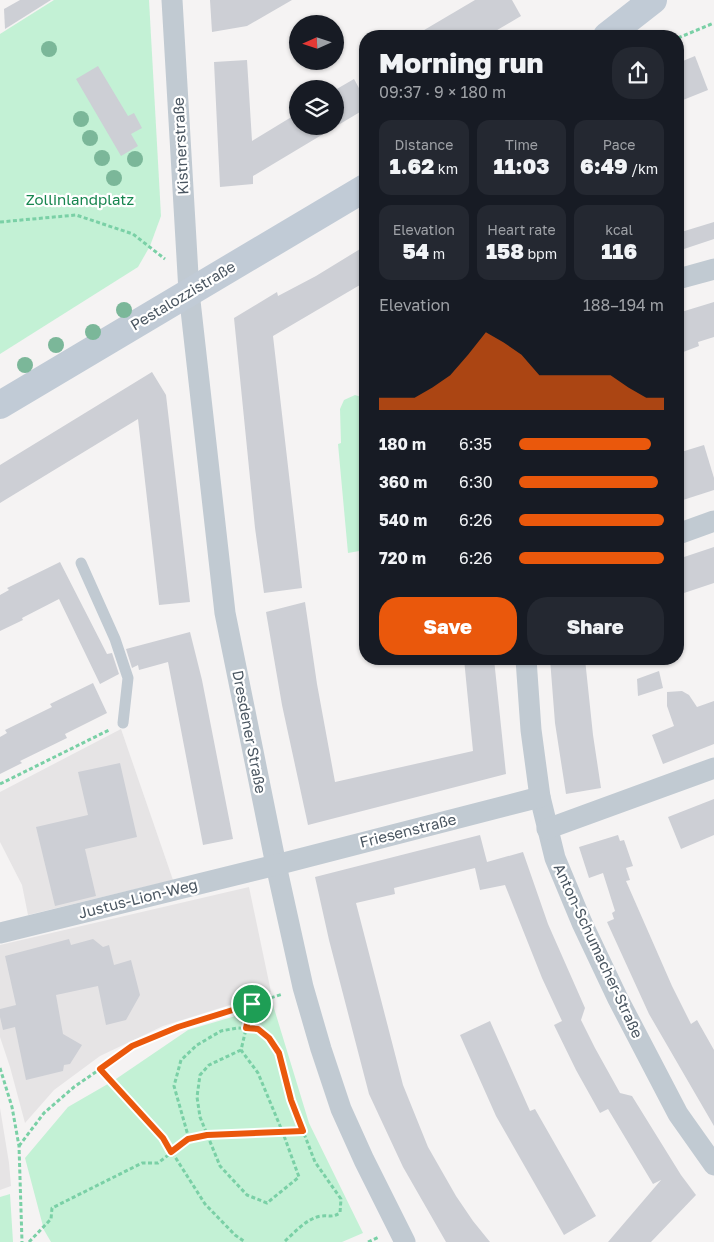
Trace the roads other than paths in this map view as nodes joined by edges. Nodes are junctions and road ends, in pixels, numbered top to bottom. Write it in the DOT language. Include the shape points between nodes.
graph roads {
  1 [pos="172,0"];
  2 [pos="653,0"];
  3 [pos="615,30"];
  4 [pos="359,192"];
  5 [pos="714,269"];
  6 [pos="684,277"];
  7 [pos="189,292"];
  8 [pos="0,405"];
  9 [pos="714,521"];
  10 [pos="684,532"];
  11 [pos="81,563"];
  12 [pos="526,665"];
  13 [pos="123,723"];
  14 [pos="714,768"];
  15 [pos="540,797"];
  16 [pos="547,828"];
  17 [pos="276,865"];
  18 [pos="0,933"];
  19 [pos="714,1165"];
  20 [pos="405,1242"];
  1 -- 7 [label="street, Kistnerstraße"];
  2 -- 3 [label="street"];
  4 -- 7 [label="street, Pestalozzistraße"];
  5 -- 6 [label="street"];
  7 -- 8 [label="street, Pestalozzistraße"];
  7 -- 17 [label="street, Dresdener Straße" via="225,613"];
  9 -- 10 [label="street"];
  11 -- 13 [label="lane" via="115,639 128,678"];
  12 -- 15 [label="street, Anton-Schumacher-Straße"];
  14 -- 16 [label="street"];
  15 -- 16 [label="street, Anton-Schumacher-Straße"];
  15 -- 17 [label="street, Friesenstraße"];
  16 -- 19 [label="street, Anton-Schumacher-Straße" via="555,858 618,999 678,1114"];
  17 -- 18 [label="street, Justus-Lion-Weg"];
  17 -- 20 [label="street, Dresdener Straße" via="303,987 341,1108"];
}
